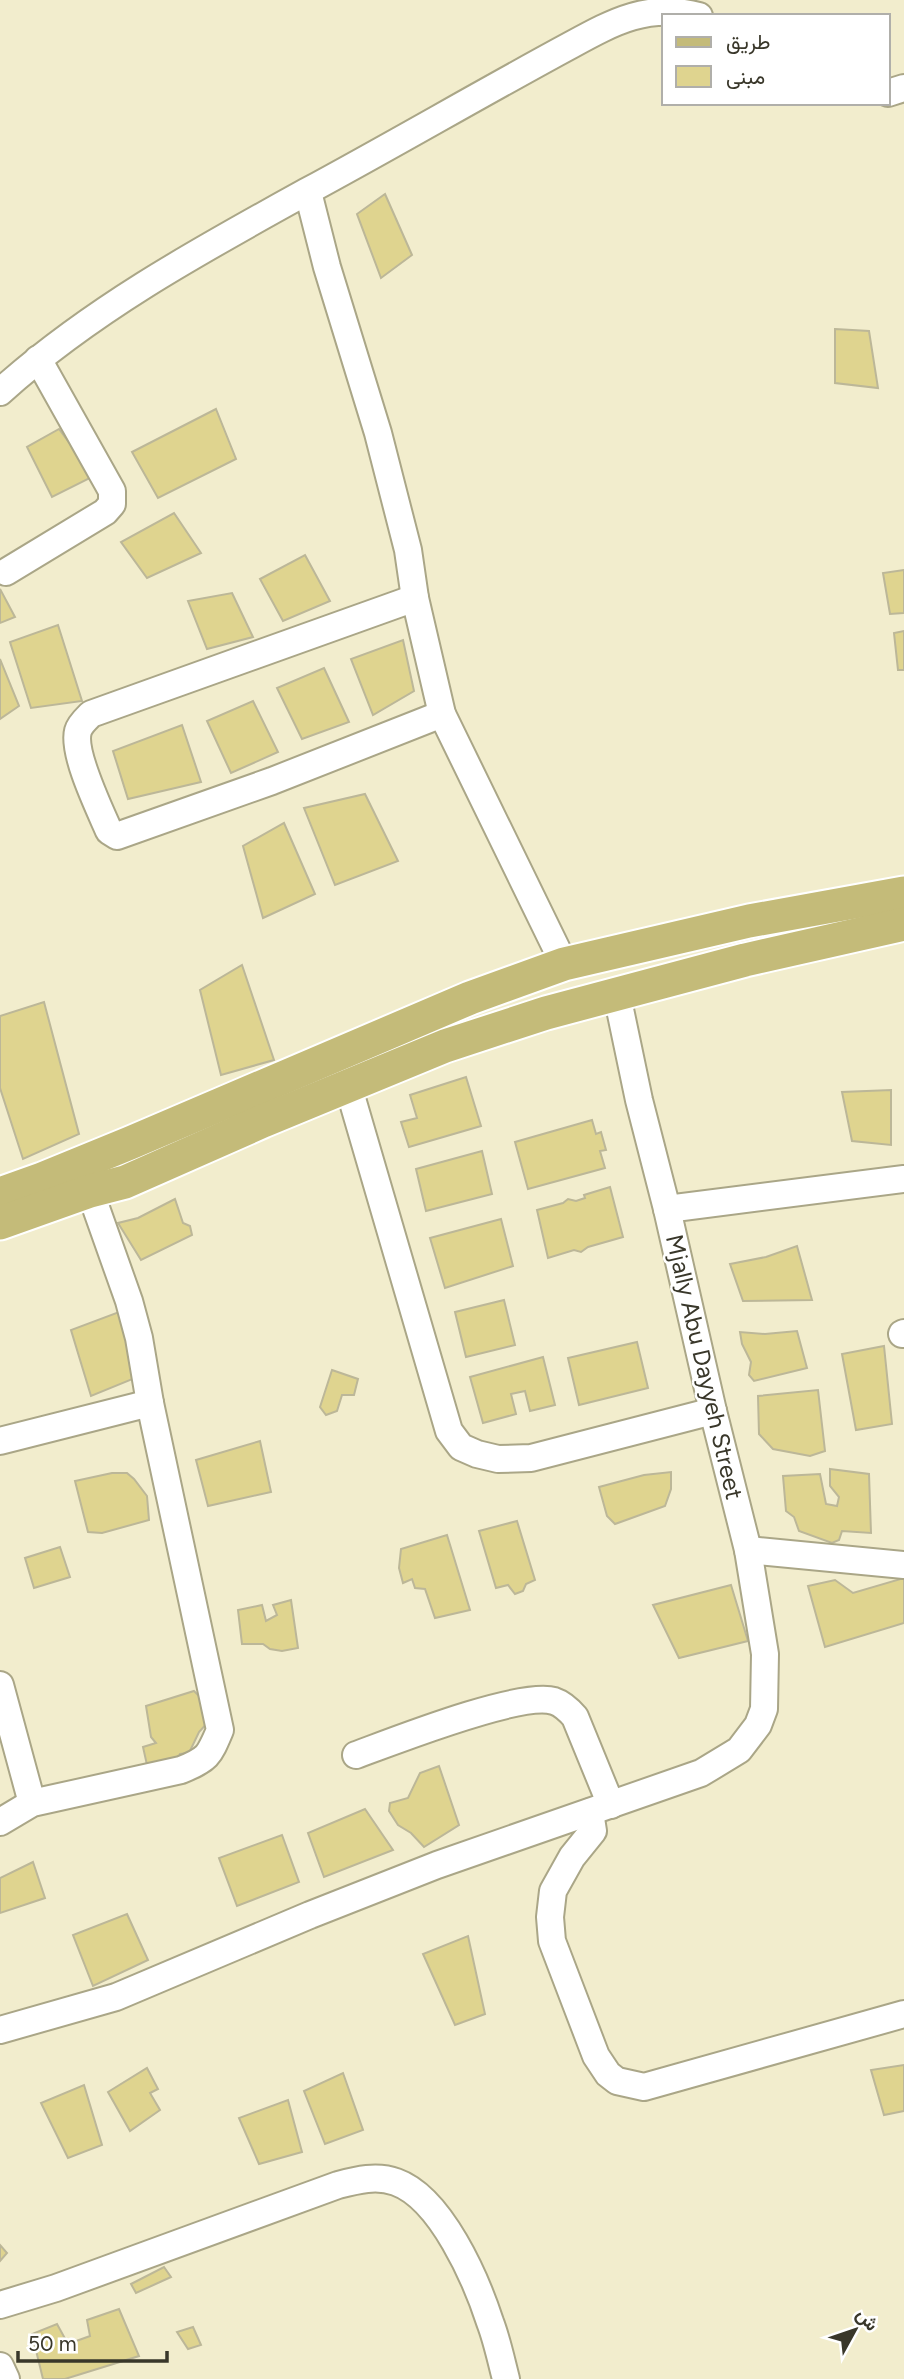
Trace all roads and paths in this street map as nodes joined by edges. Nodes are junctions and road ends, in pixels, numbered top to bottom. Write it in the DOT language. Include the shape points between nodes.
graph roads {
  1 [pos="690,14"];
  2 [pos="308,192"];
  3 [pos="38,359"];
  4 [pos="0,392"];
  5 [pos="6,572"];
  6 [pos="415,598"];
  7 [pos="442,715"];
  8 [pos="904,893"];
  9 [pos="904,924"];
  10 [pos="564,964"];
  11 [pos="617,995"];
  12 [pos="348,1085"];
  13 [pos="904,1180"];
  14 [pos="90,1191"];
  15 [pos="0,1194"];
  16 [pos="667,1209"];
  17 [pos="0,1223"];
  18 [pos="150,1403"];
  19 [pos="713,1411"];
  20 [pos="0,1441"];
  21 [pos="748,1549"];
  22 [pos="904,1565"];
  23 [pos="0,1685"];
  24 [pos="356,1755"];
  25 [pos="32,1803"];
  26 [pos="600,1809"];
  27 [pos="0,1822"];
  28 [pos="904,2014"];
  29 [pos="0,2031"];
  30 [pos="0,2305"];
  31 [pos="0,2366"];
  32 [pos="6,2379"];
  33 [pos="506,2379"];
  1 -- 2 [label="street" via="651,11 613,23"];
  2 -- 3 [label="street" via="117,302"];
  2 -- 6 [label="street" via="378,433 408,550"];
  3 -- 4 [label="street"];
  3 -- 5 [label="street" via="111,491 112,504"];
  6 -- 7 [label="street"];
  6 -- 7 [label="street" via="91,714 78,728 77,740 88,781 109,831 117,836"];
  7 -- 10 [label="street"];
  8 -- 10 [label="main road" via="749,921"];
  9 -- 11 [label="main road"];
  10 -- 15 [label="main road" via="470,998"];
  11 -- 12 [label="main road" via="444,1046"];
  11 -- 16 [label="street, Mjally Abu Dayyeh Street"];
  12 -- 14 [label="main road" via="125,1182"];
  12 -- 19 [label="street" via="449,1431 461,1447 498,1459 531,1458"];
  13 -- 16 [label="street"];
  14 -- 17 [label="main road"];
  14 -- 18 [label="street" via="129,1301"];
  16 -- 19 [label="street, Mjally Abu Dayyeh Street"];
  18 -- 20 [label="street"];
  18 -- 25 [label="street" via="220,1730 203,1761 181,1770"];
  19 -- 21 [label="street, Mjally Abu Dayyeh Street"];
  21 -- 22 [label="street"];
  21 -- 26 [label="street, Mjally Abu Dayyeh Street" via="765,1654 764,1709 749,1739 726,1760 701,1773"];
  23 -- 25 [label="street"];
  24 -- 26 [label="street" via="462,1717 518,1703 553,1701 575,1717 585,1738"];
  25 -- 27 [label="street"];
  26 -- 28 [label="street" via="593,1831 553,1891 550,1917 552,1941 596,2056 617,2081 643,2087"];
  26 -- 29 [label="street" via="310,1915 116,1997"];
  30 -- 33 [label="street" via="338,2185 374,2178 411,2189 441,2223 474,2281"];
  31 -- 32 [label="street"];
}
